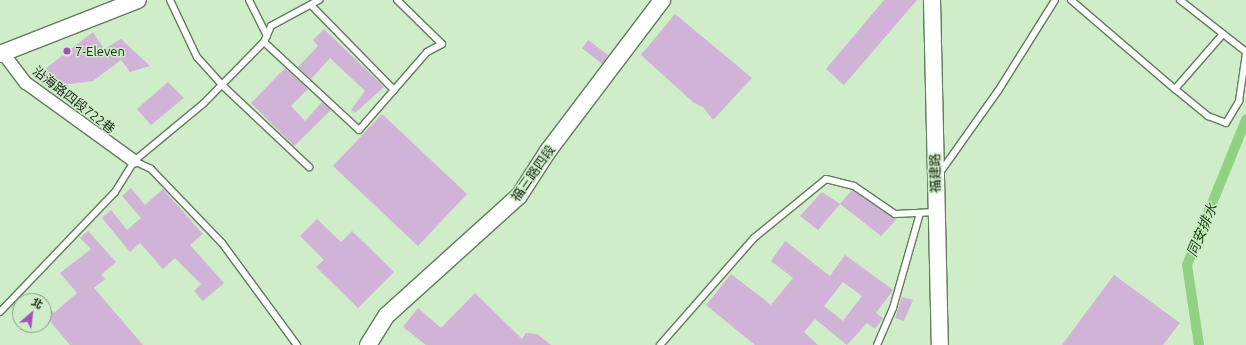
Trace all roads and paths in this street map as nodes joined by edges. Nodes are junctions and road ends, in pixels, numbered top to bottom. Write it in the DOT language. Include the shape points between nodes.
graph roads {
  1 [pos="170,0"];
  2 [pos="249,0"];
  3 [pos="319,0"];
  4 [pos="397,0"];
  5 [pos="662,0"];
  6 [pos="932,0"];
  7 [pos="1055,0"];
  8 [pos="1071,0"];
  9 [pos="1180,0"];
  10 [pos="133,1"];
  11 [pos="311,5"];
  12 [pos="1223,34"];
  13 [pos="266,39"];
  14 [pos="1,51"];
  15 [pos="1246,53"];
  16 [pos="222,85"];
  17 [pos="1175,89"];
  18 [pos="394,90"];
  19 [pos="134,161"];
  20 [pos="309,167"];
  21 [pos="935,180"];
  22 [pos="928,212"];
  23 [pos="0,312"];
  24 [pos="297,345"];
  25 [pos="368,345"];
  26 [pos="660,345"];
  27 [pos="877,345"];
  28 [pos="940,345"];
  1 -- 16 [label="lane" via="189,44"];
  2 -- 13 [label="lane"];
  3 -- 11 [label="lane"];
  4 -- 18 [label="lane" via="442,44 427,52"];
  5 -- 25 [label="street, 福三路四段" via="548,151 519,196 386,316"];
  6 -- 21 [label="street, 福建路"];
  7 -- 21 [label="lane" via="998,91"];
  8 -- 17 [label="lane"];
  9 -- 12 [label="lane"];
  10 -- 14 [label="street"];
  11 -- 13 [label="lane" via="271,26"];
  11 -- 18 [label="lane"];
  12 -- 15 [label="lane"];
  12 -- 17 [label="lane"];
  13 -- 16 [label="lane"];
  13 -- 18 [label="lane" via="358,130"];
  14 -- 19 [label="street, 沿海路四段722巷" via="26,83"];
  15 -- 17 [label="lane" via="1239,101 1226,123 1208,116"];
  16 -- 19 [label="lane"];
  16 -- 20 [label="lane"];
  19 -- 23 [label="lane" via="115,192"];
  19 -- 24 [label="lane" via="151,169 222,243"];
  21 -- 22 [label="street, 福建路"];
  22 -- 26 [label="lane" via="894,214 854,186 826,178 754,238"];
  22 -- 27 [label="lane"];
  22 -- 28 [label="street, 福建路"];
}
